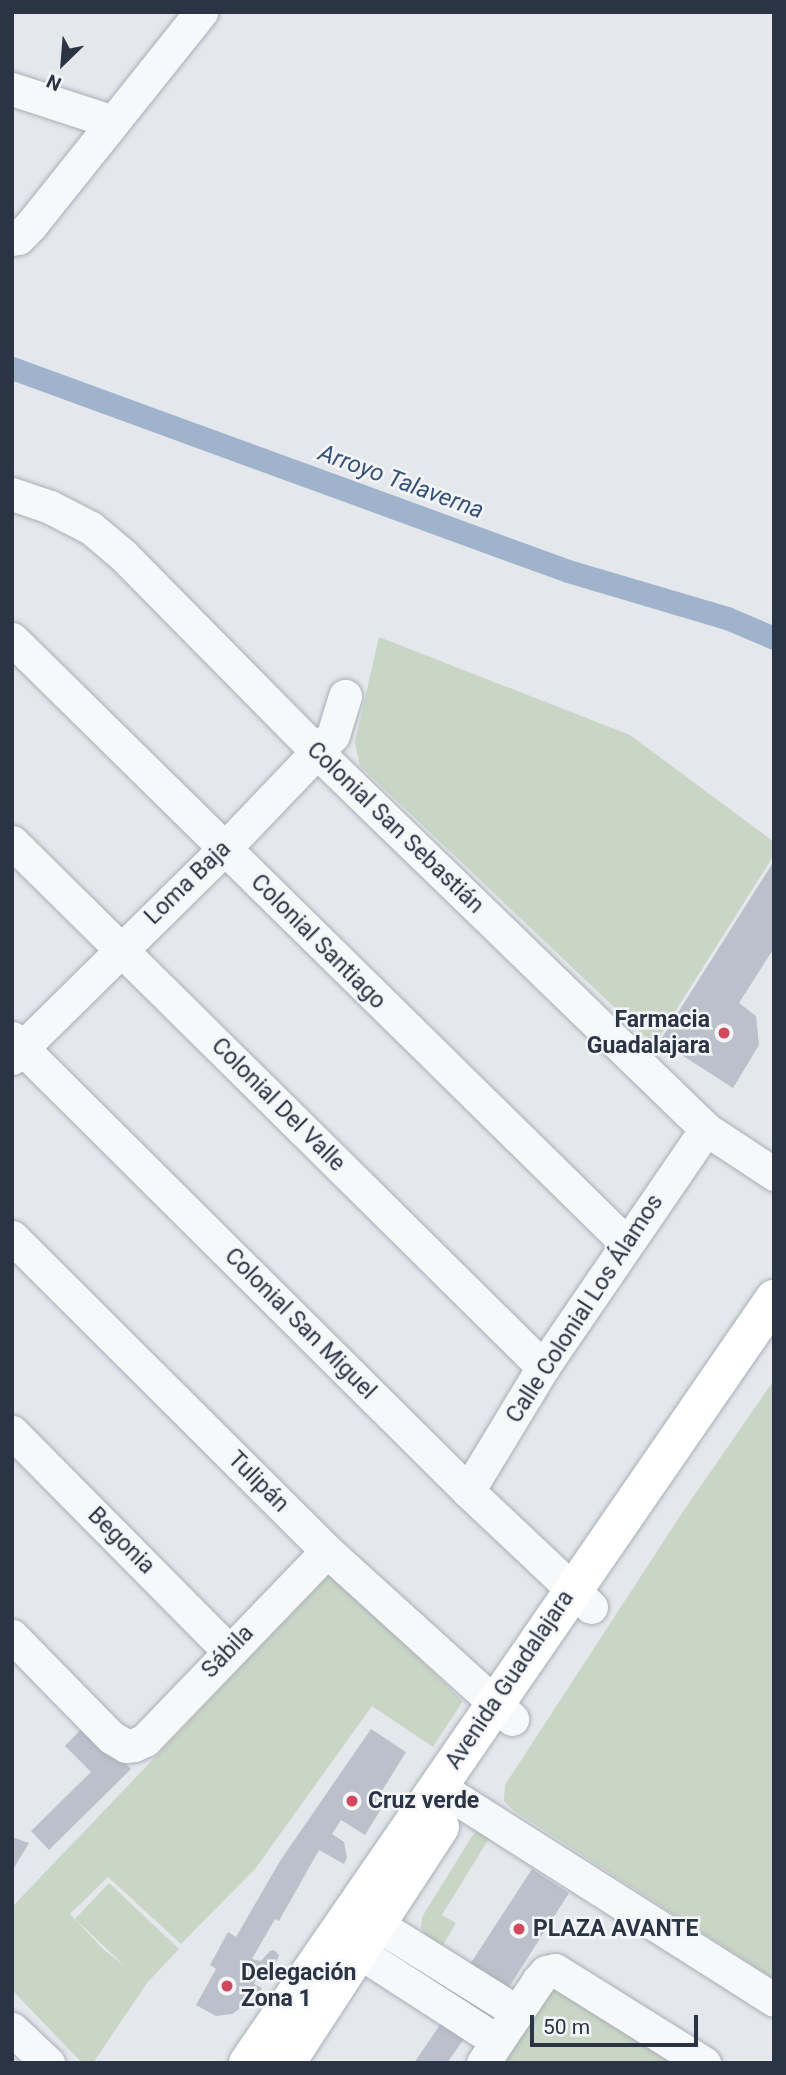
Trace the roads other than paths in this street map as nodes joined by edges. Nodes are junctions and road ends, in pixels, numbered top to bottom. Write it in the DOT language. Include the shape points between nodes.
graph roads {
  1 [pos="201,12"];
  2 [pos="12,89"];
  3 [pos="113,122"];
  4 [pos="22,232"];
  5 [pos="12,494"];
  6 [pos="12,639"];
  7 [pos="345,695"];
  8 [pos="317,752"];
  9 [pos="12,842"];
  10 [pos="224,849"];
  11 [pos="121,949"];
  12 [pos="16,1048"];
  13 [pos="706,1129"];
  14 [pos="774,1174"];
  15 [pos="12,1237"];
  16 [pos="626,1242"];
  17 [pos="774,1299"];
  18 [pos="774,1345"];
  19 [pos="543,1367"];
  20 [pos="12,1432"];
  21 [pos="468,1491"];
  22 [pos="327,1551"];
  23 [pos="581,1599"];
  24 [pos="13,1639"];
  25 [pos="229,1651"];
  26 [pos="503,1712"];
  27 [pos="447,1793"];
  28 [pos="352,1951"];
  29 [pos="774,2000"];
  30 [pos="517,2012"];
  31 [pos="12,2029"];
  32 [pos="490,2052"];
  33 [pos="48,2063"];
  34 [pos="248,2063"];
  35 [pos="286,2063"];
  36 [pos="704,2063"];
  1 -- 3 [label="street"];
  2 -- 3 [label="street"];
  3 -- 4 [label="street"];
  5 -- 8 [label="street, Colonial San Sebastián" via="50,507 102,537"];
  6 -- 10 [label="street, Colonial Santiago"];
  7 -- 8 [label="street, Loma Baja" via="333,735"];
  8 -- 10 [label="street, Loma Baja"];
  8 -- 13 [label="street, Colonial San Sebastián"];
  9 -- 11 [label="street, Colonial Del Valle"];
  10 -- 11 [label="street, Loma Baja"];
  10 -- 16 [label="street, Colonial Santiago"];
  11 -- 12 [label="street, Loma Baja"];
  11 -- 19 [label="street, Colonial Del Valle"];
  12 -- 21 [label="street, Colonial San Miguel"];
  13 -- 14 [label="street, Colonial San Sebastián"];
  13 -- 16 [label="street, Calle Colonial Los Álamos"];
  15 -- 22 [label="street, Tulipán"];
  16 -- 19 [label="street, Calle Colonial Los Álamos"];
  17 -- 23 [label="main road, Avenida Guadalajara"];
  18 -- 23 [label="main road, Avenida Guadalajara"];
  19 -- 21 [label="street, Calle Colonial Los Álamos"];
  20 -- 25 [label="street, Begonia"];
  21 -- 23 [label="street, Colonial San Miguel"];
  22 -- 25 [label="street, Sábila"];
  22 -- 26 [label="street, Tulipán"];
  23 -- 26 [label="main road, Avenida Guadalajara"];
  24 -- 25 [label="street, Sábila" via="111,1737 126,1746 145,1740"];
  26 -- 27 [label="main road, Avenida Guadalajara"];
  27 -- 28 [label="main road, Avenida Guadalajara"];
  27 -- 28 [label="main road, Avenida Guadalajara"];
  27 -- 29 [label="street"];
  28 -- 30 [label="street"];
  28 -- 32 [label="street"];
  28 -- 34 [label="main road, Avenida Guadalajara"];
  28 -- 35 [label="main road, Avenida Guadalajara"];
  30 -- 32 [label="street"];
  30 -- 36 [label="street" via="546,1972 555,1970"];
  31 -- 33 [label="street"];
}
